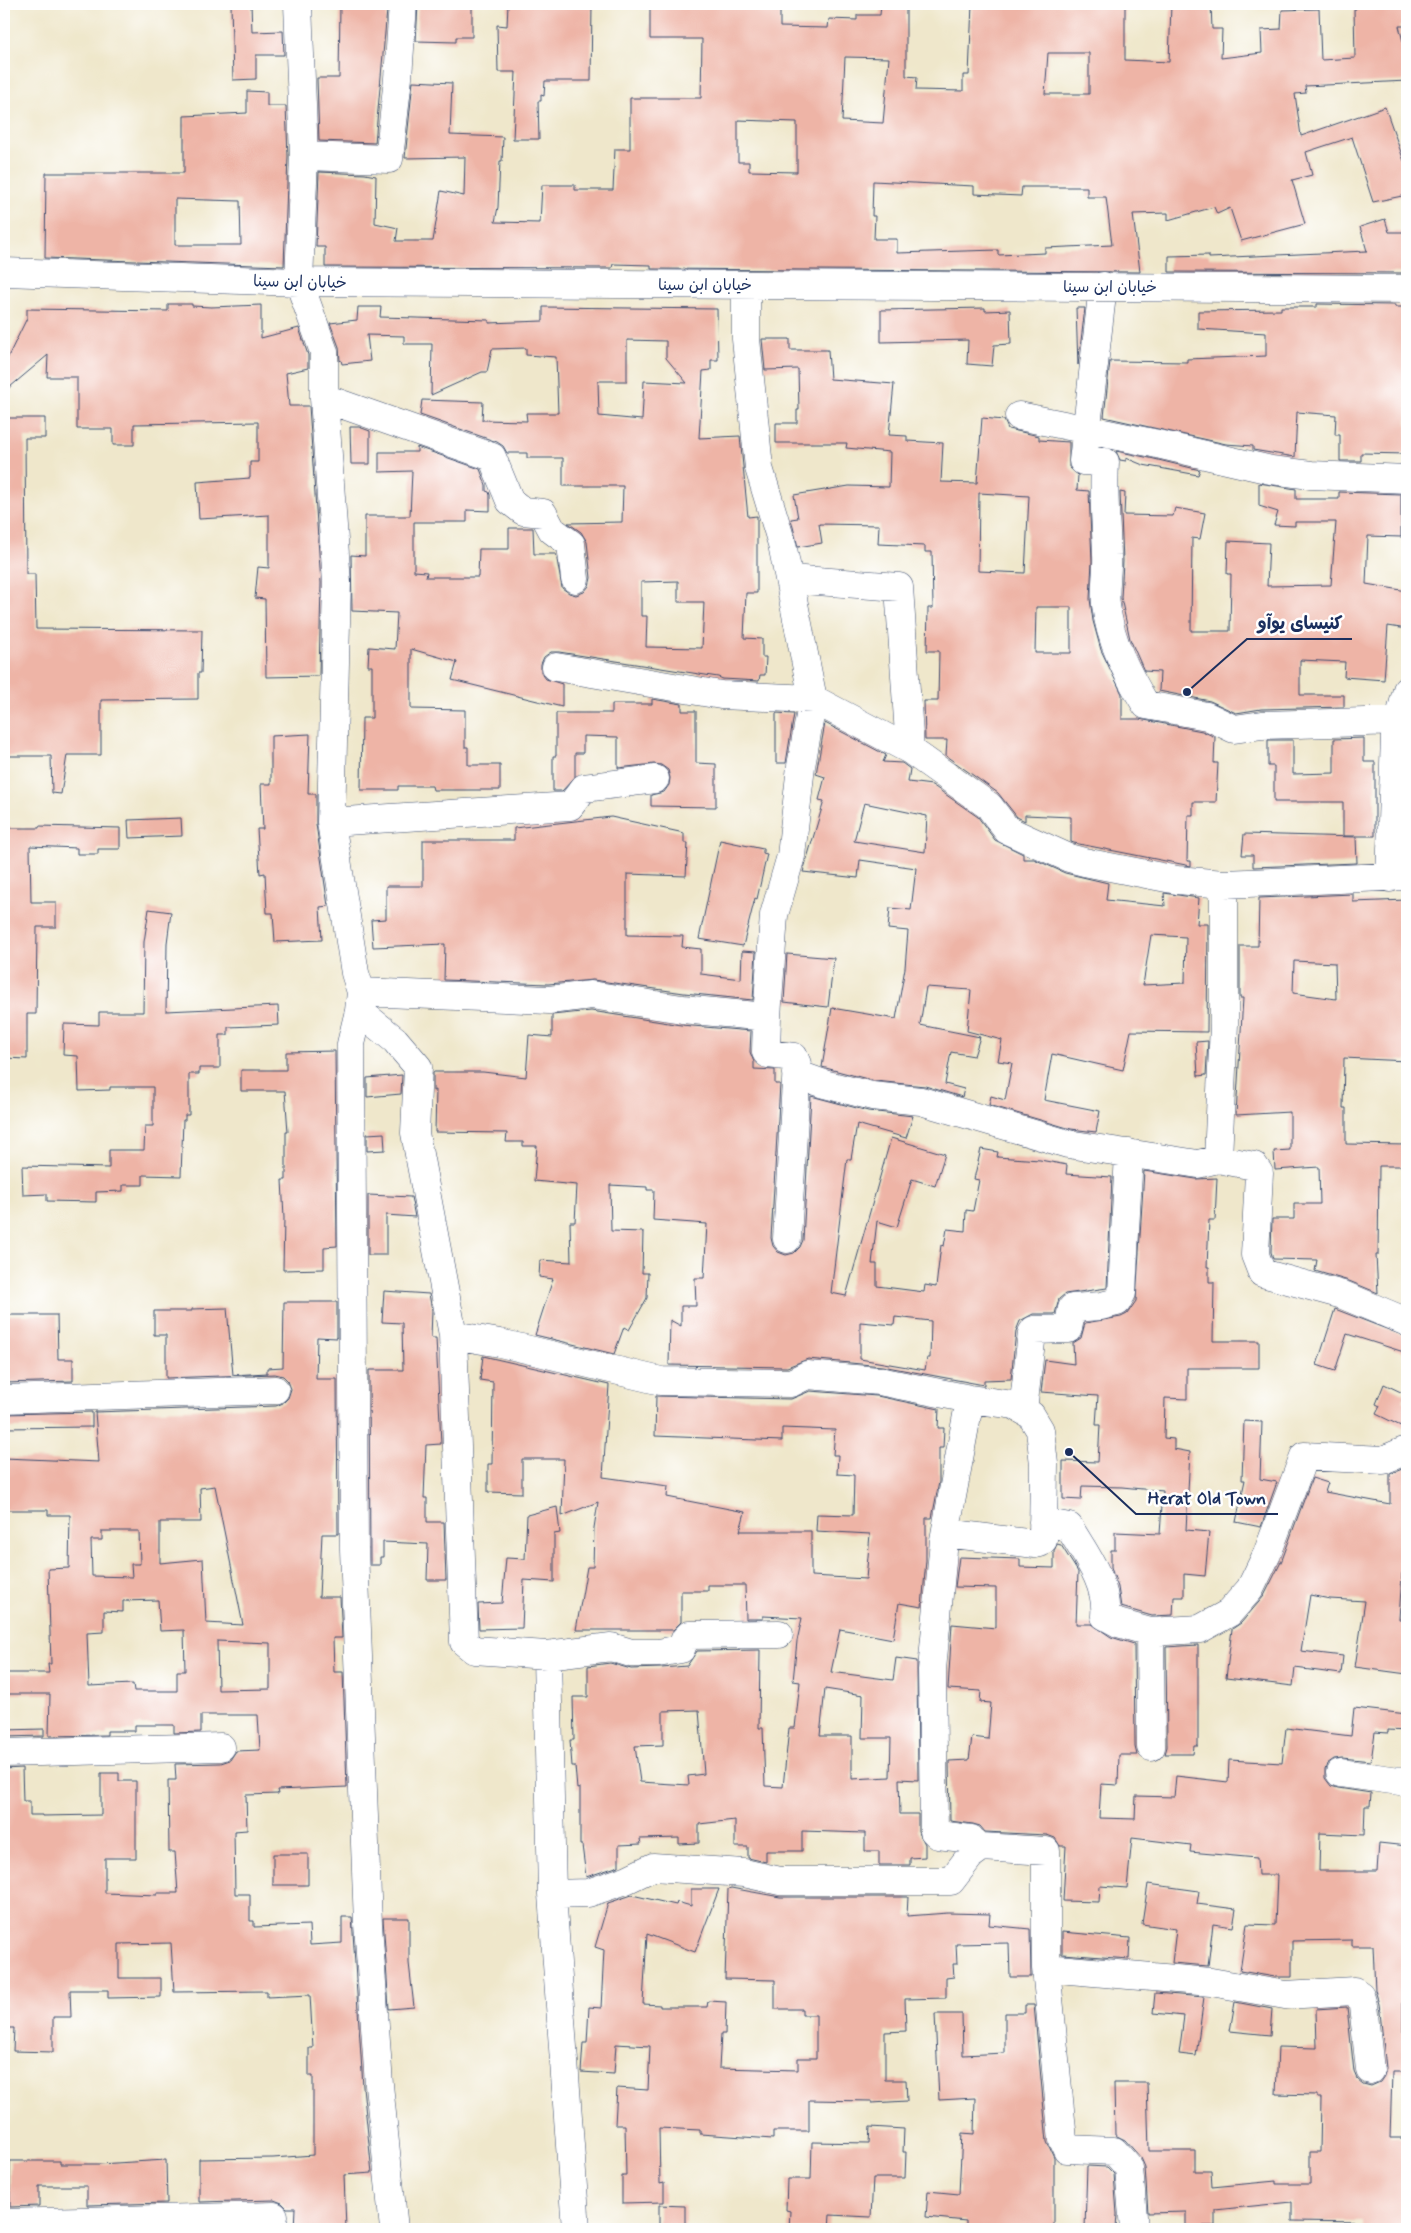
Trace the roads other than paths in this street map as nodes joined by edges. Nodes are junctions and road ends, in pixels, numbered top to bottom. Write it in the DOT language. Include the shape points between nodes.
graph roads {
  1 [pos="298,4"];
  2 [pos="403,4"];
  3 [pos="304,156"];
  4 [pos="4,272"];
  5 [pos="299,282"];
  6 [pos="746,285"];
  7 [pos="1103,286"];
  8 [pos="1407,289"];
  9 [pos="324,398"];
  10 [pos="1019,416"];
  11 [pos="1088,429"];
  12 [pos="1407,479"];
  13 [pos="575,579"];
  14 [pos="789,579"];
  15 [pos="556,667"];
  16 [pos="1407,690"];
  17 [pos="813,699"];
  18 [pos="1398,720"];
  19 [pos="910,750"];
  20 [pos="655,778"];
  21 [pos="331,822"];
  22 [pos="1399,877"];
  23 [pos="1224,884"];
  24 [pos="360,1002"];
  25 [pos="767,1017"];
  26 [pos="796,1074"];
  27 [pos="1129,1153"];
  28 [pos="1218,1159"];
  29 [pos="787,1239"];
  30 [pos="1407,1322"];
  31 [pos="453,1335"];
  32 [pos="275,1390"];
  33 [pos="4,1399"];
  34 [pos="970,1399"];
  35 [pos="1023,1410"];
  36 [pos="1407,1450"];
  37 [pos="1043,1522"];
  38 [pos="946,1532"];
  39 [pos="1150,1632"];
  40 [pos="779,1634"];
  41 [pos="547,1655"];
  42 [pos="221,1747"];
  43 [pos="1151,1747"];
  44 [pos="4,1753"];
  45 [pos="1340,1773"];
  46 [pos="1407,1782"];
  47 [pos="971,1855"];
  48 [pos="552,1894"];
  49 [pos="1046,1968"];
  50 [pos="1370,2070"];
  51 [pos="274,2216"];
  52 [pos="4,2223"];
  53 [pos="394,2229"];
  54 [pos="576,2229"];
  55 [pos="1134,2229"];
  1 -- 3 [label="street"];
  2 -- 3 [label="street" via="389,159"];
  3 -- 5 [label="street"];
  4 -- 5 [label="street, خیابان ابن سینا"];
  5 -- 6 [label="street, خیابان ابن سینا"];
  5 -- 9 [label="street" via="324,352"];
  6 -- 7 [label="street, خیابان ابن سینا"];
  6 -- 14 [label="street" via="746,339 759,468"];
  7 -- 8 [label="street, خیابان ابن سینا"];
  7 -- 11 [label="street"];
  9 -- 13 [label="street" via="492,457 510,501 523,511 543,513 552,530 571,544"];
  9 -- 21 [label="street" via="337,583"];
  10 -- 11 [label="street"];
  11 -- 12 [label="street" via="1271,470"];
  11 -- 18 [label="street" via="1083,461 1105,462 1106,605 1125,668 1146,705 1207,716 1234,729"];
  14 -- 17 [label="street"];
  14 -- 19 [label="street" via="899,587"];
  15 -- 17 [label="street" via="721,695"];
  16 -- 18 [label="street"];
  17 -- 19 [label="street"];
  17 -- 25 [label="street" via="801,766 792,856 774,915"];
  18 -- 22 [label="street" via="1395,736"];
  19 -- 23 [label="street" via="989,806 1007,830 1069,858 1177,880"];
  20 -- 21 [label="street" via="584,788 570,806"];
  21 -- 24 [label="street"];
  22 -- 23 [label="street"];
  23 -- 28 [label="street" via="1224,1024"];
  24 -- 25 [label="street" via="549,1000 591,995 682,1009"];
  24 -- 31 [label="street" via="418,1068 415,1133"];
  24 -- 53 [label="street" via="350,1044 354,1549 368,1924 379,2085"];
  25 -- 26 [label="street" via="766,1052 794,1058"];
  26 -- 27 [label="street" via="872,1096 921,1101 1068,1144"];
  26 -- 29 [label="street"];
  27 -- 28 [label="street" via="1198,1164"];
  27 -- 35 [label="street" via="1122,1293 1117,1302 1072,1308 1068,1329 1034,1330"];
  28 -- 30 [label="street" via="1254,1166 1259,1173 1255,1256 1262,1273 1343,1295"];
  31 -- 34 [label="street" via="661,1381 790,1382 807,1375 878,1381"];
  31 -- 41 [label="street" via="464,1642 474,1650"];
  32 -- 33 [label="street"];
  34 -- 35 [label="street" via="1014,1405"];
  34 -- 38 [label="street"];
  35 -- 37 [label="street" via="1031,1415 1040,1430 1044,1464"];
  36 -- 39 [label="street" via="1383,1460 1304,1456 1283,1517 1250,1589 1229,1614 1200,1629"];
  37 -- 38 [label="street" via="1043,1540 1035,1544"];
  37 -- 39 [label="street" via="1069,1527 1099,1577 1105,1616"];
  38 -- 47 [label="street" via="932,1670 934,1831 938,1835 971,1839"];
  39 -- 43 [label="street"];
  40 -- 41 [label="street" via="689,1635 680,1649 658,1653 631,1653 611,1647"];
  41 -- 48 [label="street"];
  42 -- 44 [label="street"];
  45 -- 46 [label="street"];
  47 -- 48 [label="street" via="951,1881 780,1881 744,1873 653,1867 588,1893"];
  47 -- 49 [label="street" via="982,1847 1046,1851"];
  48 -- 54 [label="street"];
  49 -- 50 [label="street" via="1211,1982 1285,1995 1354,1991 1360,1995 1363,2005"];
  49 -- 55 [label="street" via="1063,2140 1067,2149 1114,2151 1128,2168"];
  51 -- 52 [label="street"];
}
